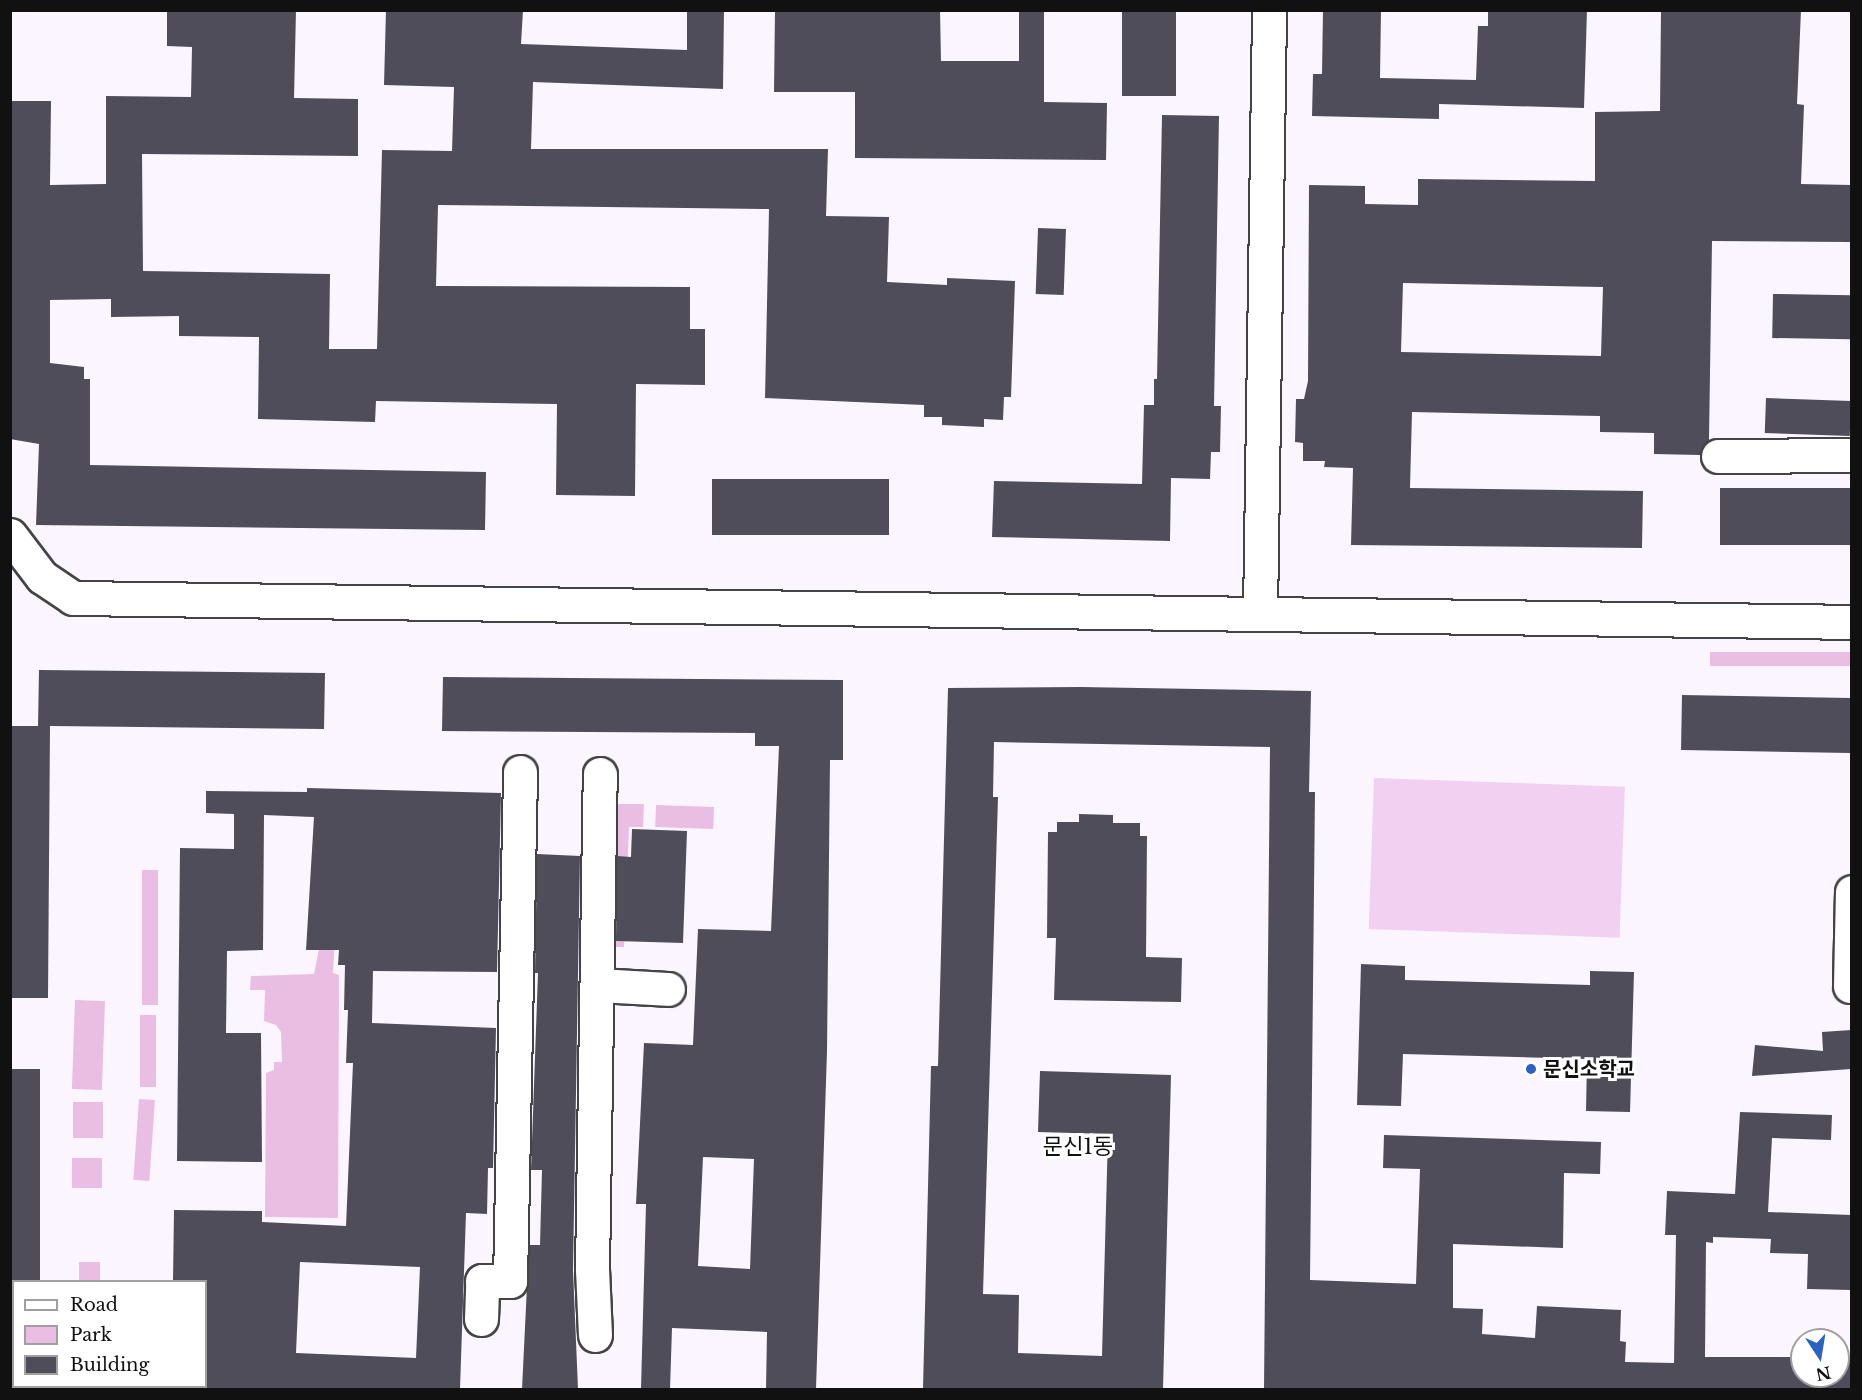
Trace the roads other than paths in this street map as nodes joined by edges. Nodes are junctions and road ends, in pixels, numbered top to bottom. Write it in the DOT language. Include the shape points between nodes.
graph roads {
  1 [pos="1269,10"];
  2 [pos="1851,455"];
  3 [pos="1719,456"];
  4 [pos="10,535"];
  5 [pos="1260,613"];
  6 [pos="1851,622"];
  7 [pos="520,771"];
  8 [pos="600,774"];
  9 [pos="1851,892"];
  10 [pos="597,985"];
  11 [pos="1850,986"];
  12 [pos="668,989"];
  13 [pos="480,1320"];
  14 [pos="595,1335"];
  1 -- 5 [label="street"];
  2 -- 3 [label="street"];
  4 -- 5 [label="street" via="42,577 73,598"];
  5 -- 6 [label="street"];
  7 -- 13 [label="street" via="510,1281 482,1281"];
  8 -- 10 [label="street"];
  9 -- 11 [label="street"];
  10 -- 12 [label="street"];
  10 -- 14 [label="street"];
}
